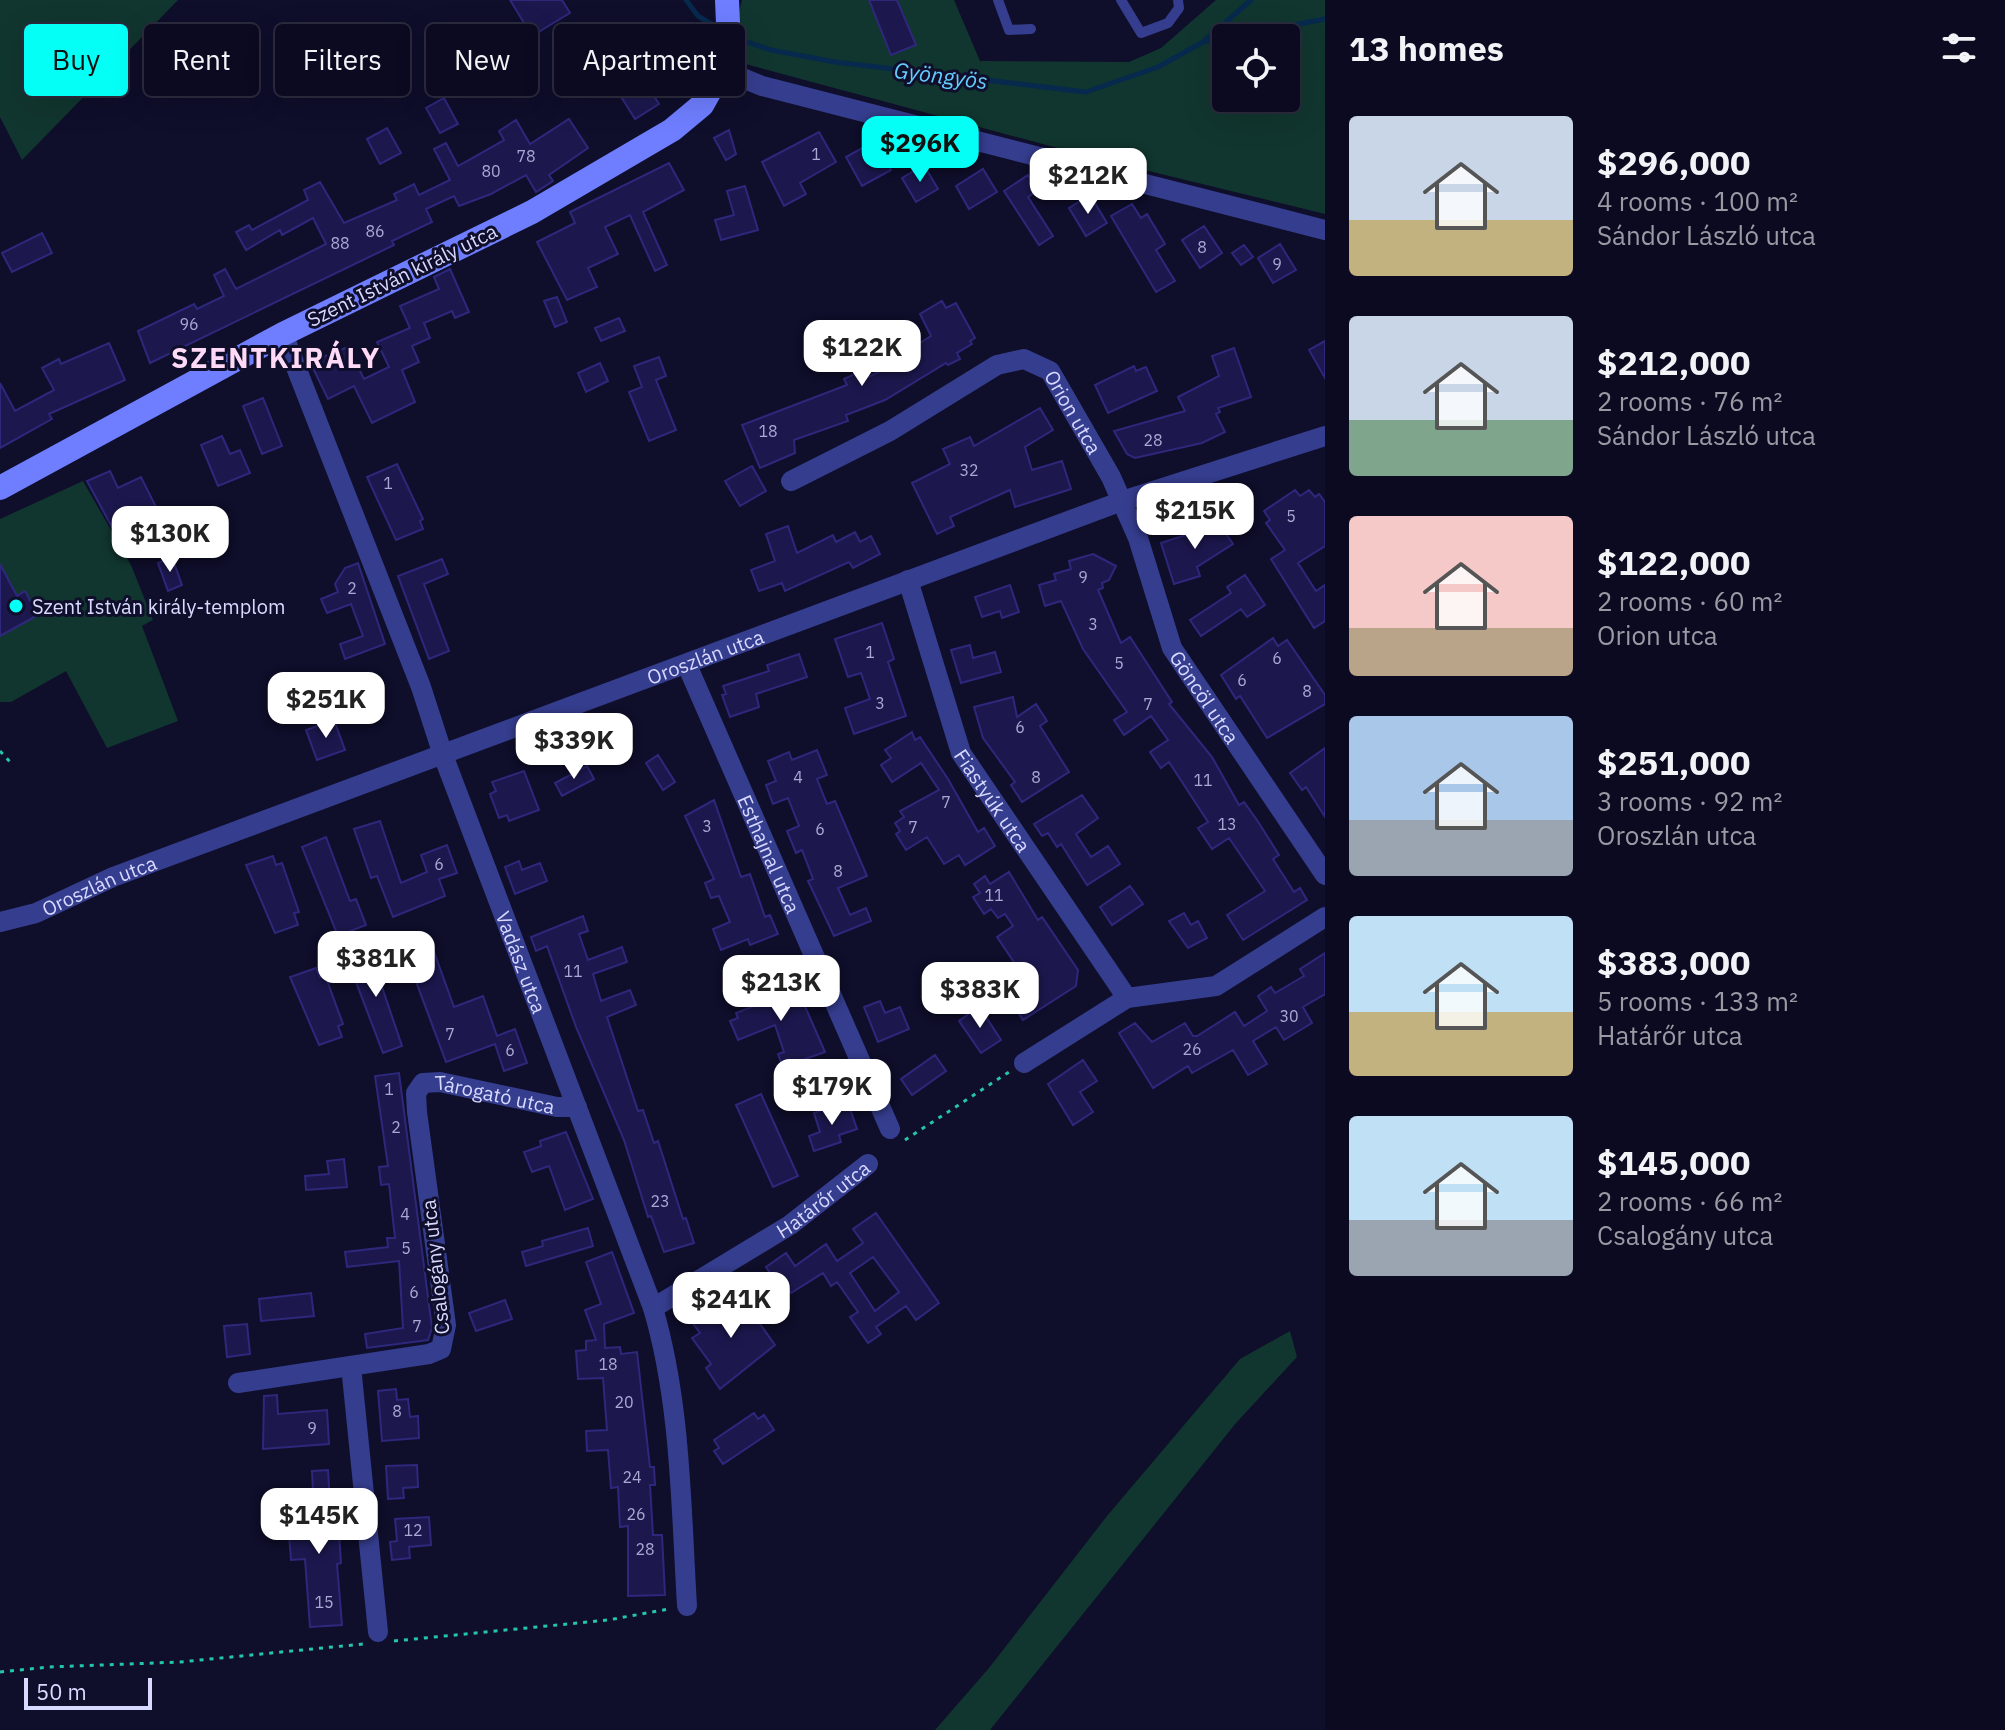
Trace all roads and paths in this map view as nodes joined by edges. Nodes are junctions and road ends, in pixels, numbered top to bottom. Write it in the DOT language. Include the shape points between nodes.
graph roads {
  1 [pos="998,0"];
  2 [pos="1121,0"];
  3 [pos="1178,0"];
  4 [pos="1031,29"];
  5 [pos="745,79"];
  6 [pos="706,96"];
  7 [pos="1325,230"];
  8 [pos="283,334"];
  9 [pos="1323,440"];
  10 [pos="791,481"];
  11 [pos="0,488"];
  12 [pos="1122,501"];
  13 [pos="908,580"];
  14 [pos="687,665"];
  15 [pos="0,751"];
  16 [pos="443,755"];
  17 [pos="11,763"];
  18 [pos="1325,875"];
  19 [pos="1325,917"];
  20 [pos="0,922"];
  21 [pos="1127,998"];
  22 [pos="1024,1063"];
  23 [pos="416,1093"];
  24 [pos="577,1107"];
  25 [pos="895,1136"];
  26 [pos="868,1164"];
  27 [pos="653,1308"];
  28 [pos="351,1366"];
  29 [pos="238,1383"];
  30 [pos="687,1606"];
  31 [pos="374,1639"];
  32 [pos="0,1672"];
  1 -- 4 [label="lane" via="1009,30"];
  2 -- 3 [label="lane" via="1141,33 1168,23 1179,8"];
  5 -- 7 [label="street"];
  6 -- 8 [label="street, Szent István király utca" via="672,130 511,222"];
  8 -- 11 [label="street, Szent István király utca"];
  8 -- 16 [label="street, Vadász utca"];
  9 -- 12 [label="street, Oroszlán utca"];
  10 -- 12 [label="street, Orion utca" via="890,431 997,365 1024,359 1050,371"];
  12 -- 13 [label="street, Oroszlán utca"];
  12 -- 18 [label="street, Göncöl utca" via="1172,648"];
  13 -- 14 [label="street, Oroszlán utca"];
  13 -- 21 [label="street, Fiastyúk utca" via="961,753"];
  14 -- 16 [label="street, Oroszlán utca"];
  14 -- 25 [label="street, Esthajnal utca"];
  15 -- 17 [label="path"];
  16 -- 20 [label="street, Oroszlán utca" via="113,877 36,913"];
  16 -- 24 [label="street, Vadász utca"];
  19 -- 21 [label="street" via="1216,986"];
  21 -- 22 [label="street"];
  22 -- 25 [label="path"];
  23 -- 24 [label="street, Tárogató utca" via="423,1083 440,1082"];
  23 -- 28 [label="street, Csalogány utca" via="446,1337 441,1349 429,1354"];
  24 -- 27 [label="street, Vadász utca"];
  26 -- 27 [label="street, Határőr utca" via="790,1225"];
  27 -- 30 [label="street, Vadász utca" via="673,1404"];
  28 -- 29 [label="street, Csalogány utca"];
  28 -- 31 [label="street"];
  30 -- 31 [label="path" via="608,1620"];
  31 -- 32 [label="path" via="180,1662"];
}
